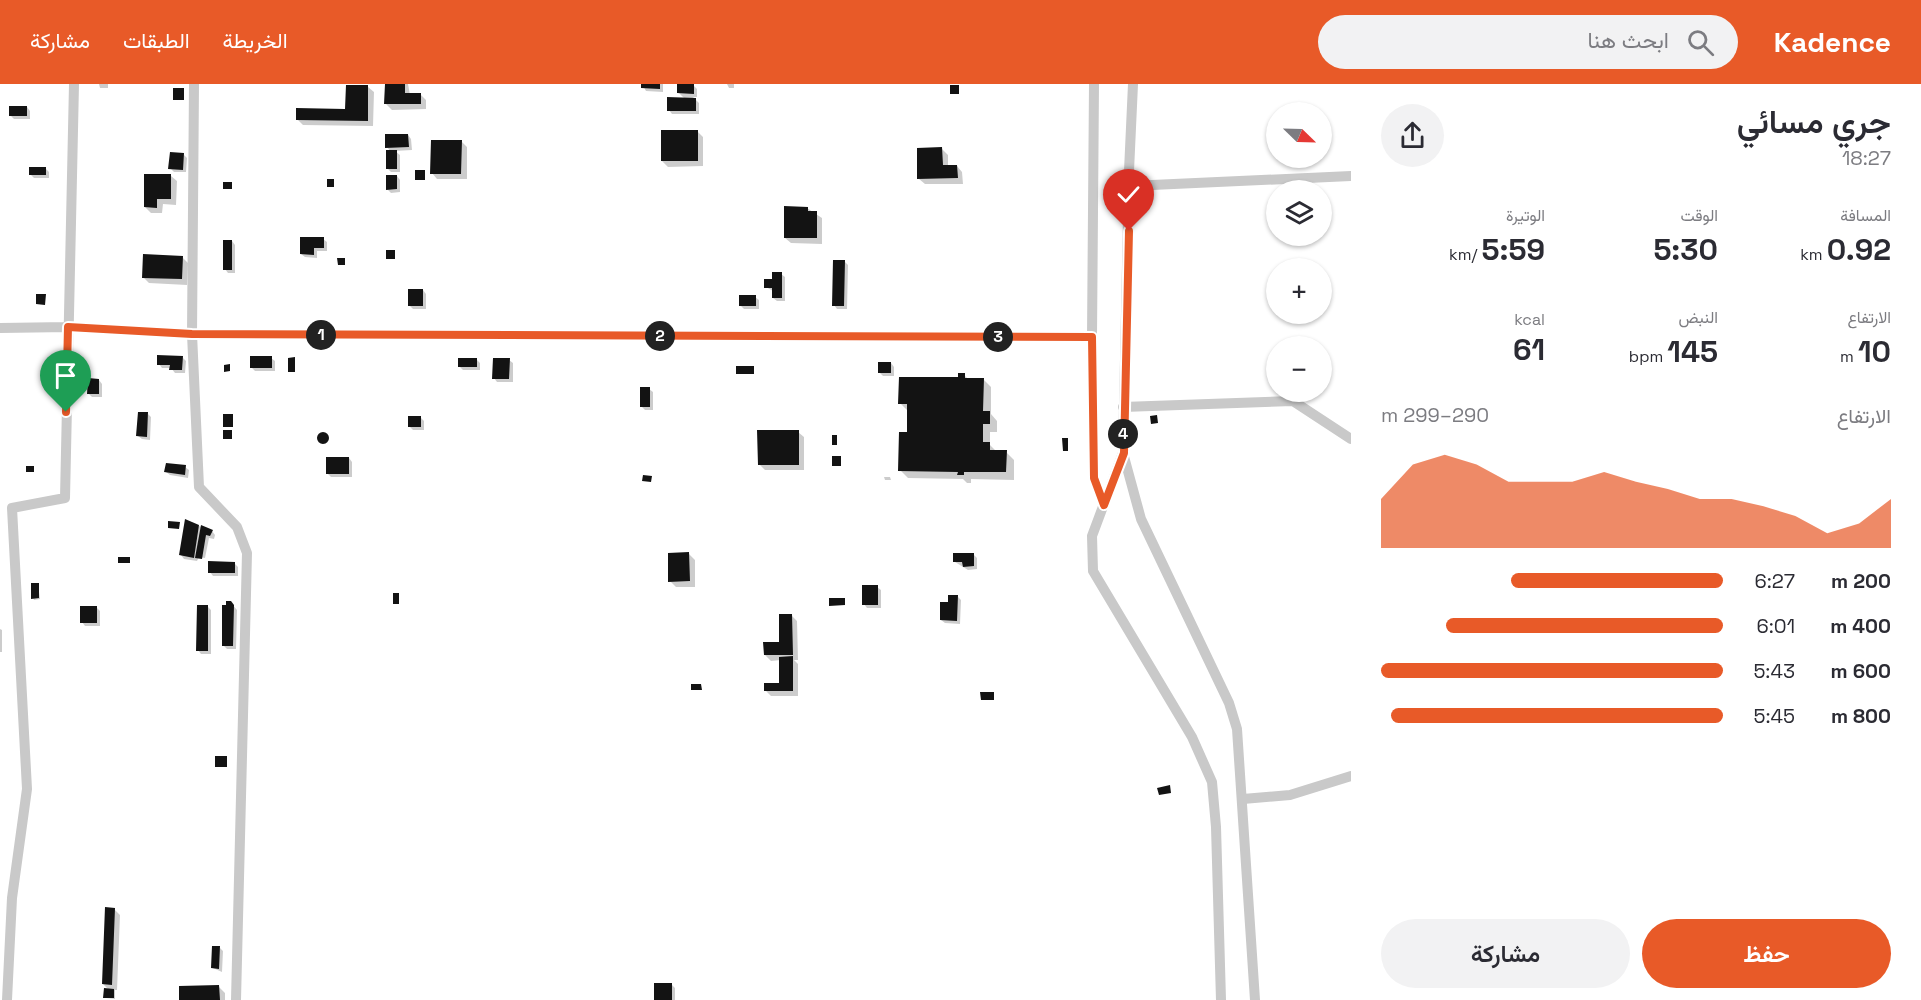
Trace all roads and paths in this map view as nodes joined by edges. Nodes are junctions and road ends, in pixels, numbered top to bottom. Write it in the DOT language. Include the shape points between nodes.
graph roads {
  1 [pos="74,84"];
  2 [pos="194,84"];
  3 [pos="1094,84"];
  4 [pos="1133,84"];
  5 [pos="1351,176"];
  6 [pos="1130,186"];
  7 [pos="68,327"];
  8 [pos="0,328"];
  9 [pos="192,334"];
  10 [pos="1092,337"];
  11 [pos="1123,407"];
  12 [pos="1351,439"];
  13 [pos="1124,453"];
  14 [pos="1104,505"];
  15 [pos="12,508"];
  16 [pos="0,509"];
  17 [pos="1351,776"];
  18 [pos="1243,799"];
  19 [pos="12,898"];
  20 [pos="0,900"];
  21 [pos="7,1000"];
  22 [pos="236,1000"];
  23 [pos="1221,1000"];
  24 [pos="1255,1000"];
  1 -- 7 [label="street"];
  2 -- 9 [label="street"];
  3 -- 10 [label="street"];
  4 -- 6 [label="street"];
  5 -- 6 [label="street"];
  6 -- 11 [label="street"];
  7 -- 8 [label="street"];
  7 -- 9 [label="street"];
  7 -- 15 [label="street" via="64,498"];
  9 -- 10 [label="street"];
  9 -- 22 [label="street" via="199,488 237,527 247,553"];
  10 -- 14 [label="street" via="1094,478"];
  11 -- 12 [label="street" via="1293,401"];
  11 -- 13 [label="street"];
  13 -- 14 [label="street"];
  13 -- 18 [label="street" via="1141,519 1229,703 1237,729"];
  14 -- 23 [label="street" via="1092,537 1093,571 1192,737 1212,782"];
  15 -- 16 [label="street"];
  15 -- 19 [label="street" via="27,789"];
  17 -- 18 [label="street" via="1290,795"];
  18 -- 24 [label="street"];
  19 -- 20 [label="street"];
  19 -- 21 [label="street"];
}
